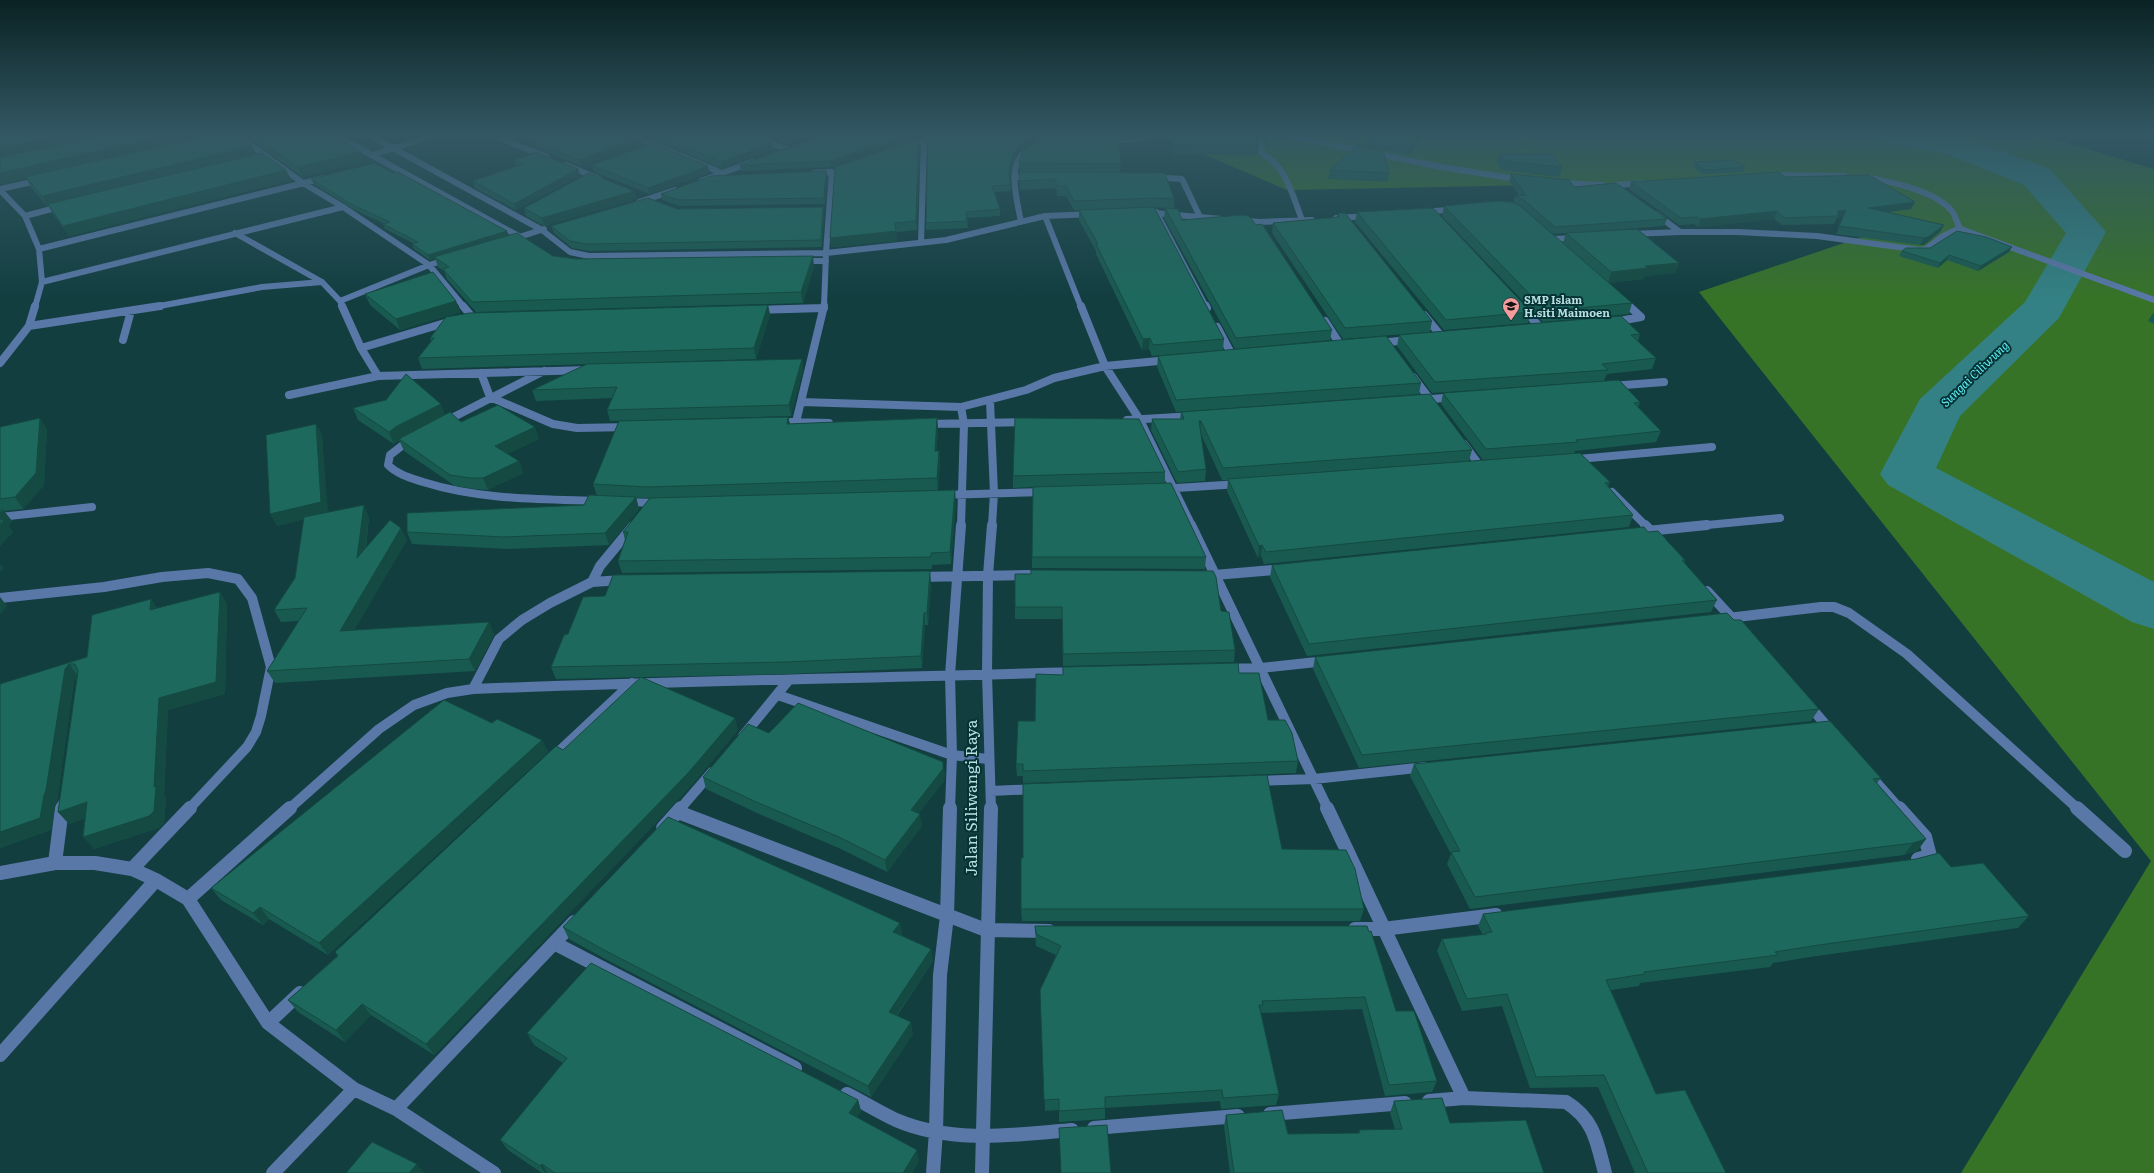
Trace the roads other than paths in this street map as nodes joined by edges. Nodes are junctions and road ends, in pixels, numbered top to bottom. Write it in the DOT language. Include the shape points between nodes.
graph roads {
  1 [pos="1,191"];
  2 [pos="272,191"];
  3 [pos="316,191"];
  4 [pos="438,191"];
  5 [pos="471,191"];
  6 [pos="674,191"];
  7 [pos="830,191"];
  8 [pos="923,191"];
  9 [pos="1016,191"];
  10 [pos="1188,191"];
  11 [pos="1290,191"];
  12 [pos="1624,191"];
  13 [pos="1913,191"];
  14 [pos="634,194"];
  15 [pos="1629,194"];
  16 [pos="648,200"];
  17 [pos="655,202"];
  18 [pos="71,204"];
  19 [pos="633,204"];
  20 [pos="343,207"];
  21 [pos="1463,208"];
  22 [pos="821,209"];
  23 [pos="828,209"];
  24 [pos="1648,209"];
  25 [pos="523,212"];
  26 [pos="1134,212"];
  27 [pos="1156,212"];
  28 [pos="1432,212"];
  29 [pos="1416,213"];
  30 [pos="1104,214"];
  31 [pos="25,216"];
  32 [pos="516,216"];
  33 [pos="1045,216"];
  34 [pos="1377,216"];
  35 [pos="1200,217"];
  36 [pos="1346,218"];
  37 [pos="1437,218"];
  38 [pos="1331,219"];
  39 [pos="1302,220"];
  40 [pos="1317,220"];
  41 [pos="1021,222"];
  42 [pos="550,228"];
  43 [pos="1354,228"];
  44 [pos="1960,228"];
  45 [pos="542,230"];
  46 [pos="1680,232"];
  47 [pos="235,233"];
  48 [pos="1625,235"];
  49 [pos="520,237"];
  50 [pos="1588,237"];
  51 [pos="504,241"];
  52 [pos="526,241"];
  53 [pos="921,242"];
  54 [pos="39,249"];
  55 [pos="1564,249"];
  56 [pos="826,253"];
  57 [pos="459,255"];
  58 [pos="826,261"];
  59 [pos="747,262"];
  60 [pos="429,265"];
  61 [pos="42,282"];
  62 [pos="322,282"];
  63 [pos="1617,295"];
  64 [pos="1514,299"];
  65 [pos="2154,300"];
  66 [pos="340,301"];
  67 [pos="1417,307"];
  68 [pos="824,308"];
  69 [pos="131,311"];
  70 [pos="744,311"];
  71 [pos="1320,313"];
  72 [pos="1608,322"];
  73 [pos="30,326"];
  74 [pos="1541,328"];
  75 [pos="1442,337"];
  76 [pos="1418,339"];
  77 [pos="123,340"];
  78 [pos="1372,343"];
  79 [pos="1341,346"];
  80 [pos="361,348"];
  81 [pos="1224,356"];
  82 [pos="1176,360"];
  83 [pos="0,363"];
  84 [pos="1105,366"];
  85 [pos="1406,367"];
  86 [pos="599,369"];
  87 [pos="544,371"];
  88 [pos="481,373"];
  89 [pos="378,376"];
  90 [pos="1664,382"];
  91 [pos="1602,387"];
  92 [pos="289,395"];
  93 [pos="490,397"];
  94 [pos="1461,397"];
  95 [pos="1430,399"];
  96 [pos="1414,400"];
  97 [pos="990,401"];
  98 [pos="801,402"];
  99 [pos="961,407"];
  100 [pos="1439,411"];
  101 [pos="1203,416"];
  102 [pos="1117,420"];
  103 [pos="1140,420"];
  104 [pos="796,422"];
  105 [pos="1038,422"];
  106 [pos="780,423"];
  107 [pos="992,423"];
  108 [pos="841,424"];
  109 [pos="918,424"];
  110 [pos="964,424"];
  111 [pos="438,425"];
  112 [pos="640,426"];
  113 [pos="418,435"];
  114 [pos="1458,436"];
  115 [pos="1712,447"];
  116 [pos="1578,459"];
  117 [pos="1563,460"];
  118 [pos="1495,465"];
  119 [pos="1480,466"];
  120 [pos="1465,467"];
  121 [pos="1589,470"];
  122 [pos="1253,483"];
  123 [pos="1606,486"];
  124 [pos="1151,489"];
  125 [pos="1174,489"];
  126 [pos="1057,492"];
  127 [pos="994,493"];
  128 [pos="964,495"];
  129 [pos="932,496"];
  130 [pos="667,503"];
  131 [pos="651,504"];
  132 [pos="92,507"];
  133 [pos="0,517"];
  134 [pos="1780,518"];
  135 [pos="1652,531"];
  136 [pos="1636,532"];
  137 [pos="1668,548"];
  138 [pos="1292,568"];
  139 [pos="988,575"];
  140 [pos="1043,575"];
  141 [pos="1190,576"];
  142 [pos="1214,576"];
  143 [pos="903,577"];
  144 [pos="958,577"];
  145 [pos="633,580"];
  146 [pos="592,582"];
  147 [pos="1700,583"];
  148 [pos="0,598"];
  149 [pos="1732,618"];
  150 [pos="1717,620"];
  151 [pos="1748,636"];
  152 [pos="1339,660"];
  153 [pos="1261,668"];
  154 [pos="1213,669"];
  155 [pos="1086,672"];
  156 [pos="987,674"];
  157 [pos="950,675"];
  158 [pos="788,681"];
  159 [pos="632,683"];
  160 [pos="473,689"];
  161 [pos="778,695"];
  162 [pos="1801,696"];
  163 [pos="1827,726"];
  164 [pos="1812,728"];
  165 [pos="1838,738"];
  166 [pos="733,747"];
  167 [pos="952,755"];
  168 [pos="988,759"];
  169 [pos="718,765"];
  170 [pos="1440,766"];
  171 [pos="1863,767"];
  172 [pos="540,769"];
  173 [pos="1314,779"];
  174 [pos="1243,782"];
  175 [pos="1045,789"];
  176 [pos="991,791"];
  177 [pos="65,792"];
  178 [pos="678,812"];
  179 [pos="656,835"];
  180 [pos="2125,851"];
  181 [pos="55,862"];
  182 [pos="1906,863"];
  183 [pos="132,869"];
  184 [pos="0,873"];
  185 [pos="156,880"];
  186 [pos="188,899"];
  187 [pos="1510,913"];
  188 [pos="581,914"];
  189 [pos="947,916"];
  190 [pos="1343,929"];
  191 [pos="1383,929"];
  192 [pos="986,930"];
  193 [pos="1060,930"];
  194 [pos="554,943"];
  195 [pos="310,984"];
  196 [pos="268,1023"];
  197 [pos="0,1055"];
  198 [pos="806,1073"];
  199 [pos="834,1088"];
  200 [pos="354,1089"];
  201 [pos="1464,1098"];
  202 [pos="396,1109"];
  203 [pos="936,1131"];
  204 [pos="984,1137"];
  205 [pos="272,1173"];
  206 [pos="494,1173"];
  207 [pos="933,1173"];
  208 [pos="982,1173"];
  209 [pos="1605,1173"];
  1 -- 31 [label="street"];
  2 -- 54 [label="street"];
  3 -- 20 [label="street"];
  4 -- 49 [label="street"];
  5 -- 32 [label="street"];
  6 -- 16 [label="street"];
  7 -- 23 [label="street"];
  8 -- 53 [label="street"];
  9 -- 41 [label="street"];
  10 -- 35 [label="street"];
  11 -- 39 [label="street"];
  12 -- 15 [label="street"];
  13 -- 44 [label="street" via="1935,199 1953,212"];
  14 -- 16 [label="street"];
  16 -- 17 [label="street"];
  16 -- 19 [label="street"];
  18 -- 31 [label="street"];
  20 -- 47 [label="street"];
  20 -- 60 [label="street"];
  21 -- 28 [label="street"];
  22 -- 23 [label="street"];
  23 -- 56 [label="street"];
  24 -- 46 [label="street"];
  25 -- 32 [label="street"];
  26 -- 27 [label="street"];
  27 -- 35 [label="street"];
  27 -- 81 [label="street" via="1212,318 1236,355"];
  28 -- 29 [label="street"];
  28 -- 37 [label="street"];
  30 -- 33 [label="street"];
  31 -- 54 [label="street"];
  32 -- 45 [label="street"];
  33 -- 41 [label="street"];
  33 -- 84 [label="street"];
  34 -- 36 [label="street"];
  35 -- 39 [label="street" via="1261,225"];
  36 -- 38 [label="street"];
  36 -- 43 [label="street"];
  39 -- 40 [label="street"];
  41 -- 53 [label="street" via="956,238"];
  42 -- 45 [label="street"];
  44 -- 46 [label="street" via="1943,236 1926,249 1920,250 1817,236"];
  44 -- 65 [label="street"];
  45 -- 49 [label="street"];
  45 -- 56 [label="street" via="570,252 589,256"];
  46 -- 48 [label="street"];
  47 -- 61 [label="street"];
  47 -- 62 [label="street"];
  49 -- 51 [label="street"];
  49 -- 52 [label="street"];
  50 -- 55 [label="street" via="1549,237"];
  53 -- 56 [label="street"];
  54 -- 61 [label="street"];
  56 -- 58 [label="street"];
  57 -- 60 [label="street"];
  58 -- 59 [label="street"];
  58 -- 68 [label="street"];
  60 -- 66 [label="street"];
  60 -- 80 [label="street" via="476,318 441,323"];
  61 -- 73 [label="street"];
  62 -- 66 [label="street"];
  62 -- 69 [label="street" via="254,288"];
  63 -- 72 [label="street" via="1641,317"];
  64 -- 74 [label="street"];
  66 -- 80 [label="street"];
  67 -- 75 [label="street"];
  68 -- 70 [label="street"];
  68 -- 98 [label="street" via="806,363"];
  69 -- 73 [label="street"];
  69 -- 77 [label="street"];
  71 -- 79 [label="street"];
  73 -- 83 [label="street"];
  76 -- 78 [label="street" via="1390,345"];
  80 -- 89 [label="street"];
  82 -- 84 [label="street"];
  84 -- 97 [label="street" via="1054,378"];
  84 -- 103 [label="street"];
  85 -- 95 [label="street"];
  86 -- 87 [label="street"];
  87 -- 88 [label="street"];
  87 -- 93 [label="street"];
  88 -- 89 [label="street"];
  88 -- 93 [label="street"];
  89 -- 92 [label="street"];
  90 -- 91 [label="street"];
  93 -- 111 [label="street"];
  93 -- 112 [label="street" via="553,424 577,428"];
  94 -- 95 [label="street"];
  95 -- 96 [label="street"];
  95 -- 100 [label="street"];
  97 -- 99 [label="street"];
  97 -- 107 [label="street, Jalan Siliwangi Raya"];
  98 -- 99 [label="street"];
  98 -- 104 [label="street"];
  99 -- 110 [label="street, Jalan Siliwangi Raya"];
  101 -- 103 [label="street"];
  102 -- 103 [label="street"];
  103 -- 125 [label="street"];
  104 -- 106 [label="street"];
  104 -- 108 [label="street"];
  105 -- 107 [label="street"];
  107 -- 110 [label="street"];
  107 -- 127 [label="street, Jalan Siliwangi Raya"];
  109 -- 110 [label="street"];
  110 -- 128 [label="street, Jalan Siliwangi Raya"];
  113 -- 131 [label="street" via="390,455 388,465 398,474 443,490 474,495"];
  114 -- 119 [label="street"];
  115 -- 116 [label="street"];
  116 -- 117 [label="street"];
  116 -- 121 [label="street"];
  118 -- 119 [label="street"];
  119 -- 120 [label="street"];
  122 -- 125 [label="street"];
  123 -- 135 [label="street"];
  124 -- 125 [label="street"];
  125 -- 142 [label="street"];
  126 -- 127 [label="street"];
  127 -- 128 [label="street"];
  127 -- 139 [label="street, Jalan Siliwangi Raya"];
  128 -- 129 [label="street"];
  128 -- 144 [label="street, Jalan Siliwangi Raya"];
  130 -- 131 [label="street"];
  131 -- 146 [label="street" via="600,566"];
  132 -- 133 [label="street"];
  134 -- 135 [label="street"];
  135 -- 136 [label="street"];
  135 -- 137 [label="street"];
  138 -- 142 [label="street"];
  139 -- 140 [label="street"];
  139 -- 144 [label="street"];
  139 -- 156 [label="street, Jalan Siliwangi Raya"];
  141 -- 142 [label="street"];
  142 -- 153 [label="street"];
  143 -- 144 [label="street"];
  144 -- 157 [label="street, Jalan Siliwangi Raya"];
  145 -- 146 [label="street"];
  146 -- 160 [label="street" via="532,612 499,639"];
  147 -- 149 [label="street"];
  148 -- 183 [label="street" via="208,573 238,579 252,598 271,667 256,732 247,746"];
  149 -- 150 [label="street"];
  149 -- 151 [label="street"];
  149 -- 180 [label="street" via="1821,607 1834,607 1849,613 1907,654"];
  152 -- 153 [label="street"];
  153 -- 154 [label="street"];
  153 -- 173 [label="street"];
  155 -- 156 [label="street"];
  156 -- 157 [label="street"];
  156 -- 168 [label="street, Jalan Siliwangi Raya"];
  157 -- 158 [label="street"];
  157 -- 167 [label="street, Jalan Siliwangi Raya"];
  158 -- 159 [label="street"];
  158 -- 161 [label="street"];
  159 -- 160 [label="street"];
  159 -- 172 [label="street"];
  160 -- 186 [label="street" via="447,692 414,705 379,729"];
  161 -- 166 [label="street"];
  161 -- 167 [label="street"];
  162 -- 163 [label="street"];
  163 -- 164 [label="street"];
  163 -- 165 [label="street"];
  167 -- 168 [label="street"];
  167 -- 189 [label="street, Jalan Siliwangi Raya"];
  168 -- 176 [label="street, Jalan Siliwangi Raya"];
  169 -- 178 [label="street"];
  170 -- 173 [label="street"];
  171 -- 182 [label="street" via="1925,838 1930,856"];
  173 -- 174 [label="street"];
  173 -- 191 [label="street"];
  175 -- 176 [label="street"];
  176 -- 192 [label="street, Jalan Siliwangi Raya"];
  177 -- 181 [label="street"];
  178 -- 179 [label="street"];
  178 -- 189 [label="street"];
  181 -- 183 [label="street" via="95,863"];
  181 -- 184 [label="street"];
  183 -- 185 [label="street"];
  185 -- 186 [label="street"];
  185 -- 197 [label="street"];
  186 -- 196 [label="street"];
  187 -- 191 [label="street"];
  188 -- 194 [label="street"];
  189 -- 192 [label="street"];
  189 -- 203 [label="street, Jalan Siliwangi Raya" via="940,975"];
  190 -- 191 [label="street"];
  191 -- 201 [label="street"];
  192 -- 193 [label="street"];
  192 -- 204 [label="street, Jalan Siliwangi Raya"];
  194 -- 198 [label="street"];
  194 -- 202 [label="street"];
  195 -- 196 [label="street"];
  196 -- 200 [label="street"];
  199 -- 203 [label="street" via="897,1120"];
  200 -- 202 [label="street"];
  200 -- 205 [label="street"];
  201 -- 204 [label="street"];
  201 -- 209 [label="street" via="1566,1102 1573,1105 1590,1122"];
  202 -- 206 [label="street"];
  203 -- 204 [label="street"];
  203 -- 207 [label="street, Jalan Siliwangi Raya"];
  204 -- 208 [label="street, Jalan Siliwangi Raya"];
}
